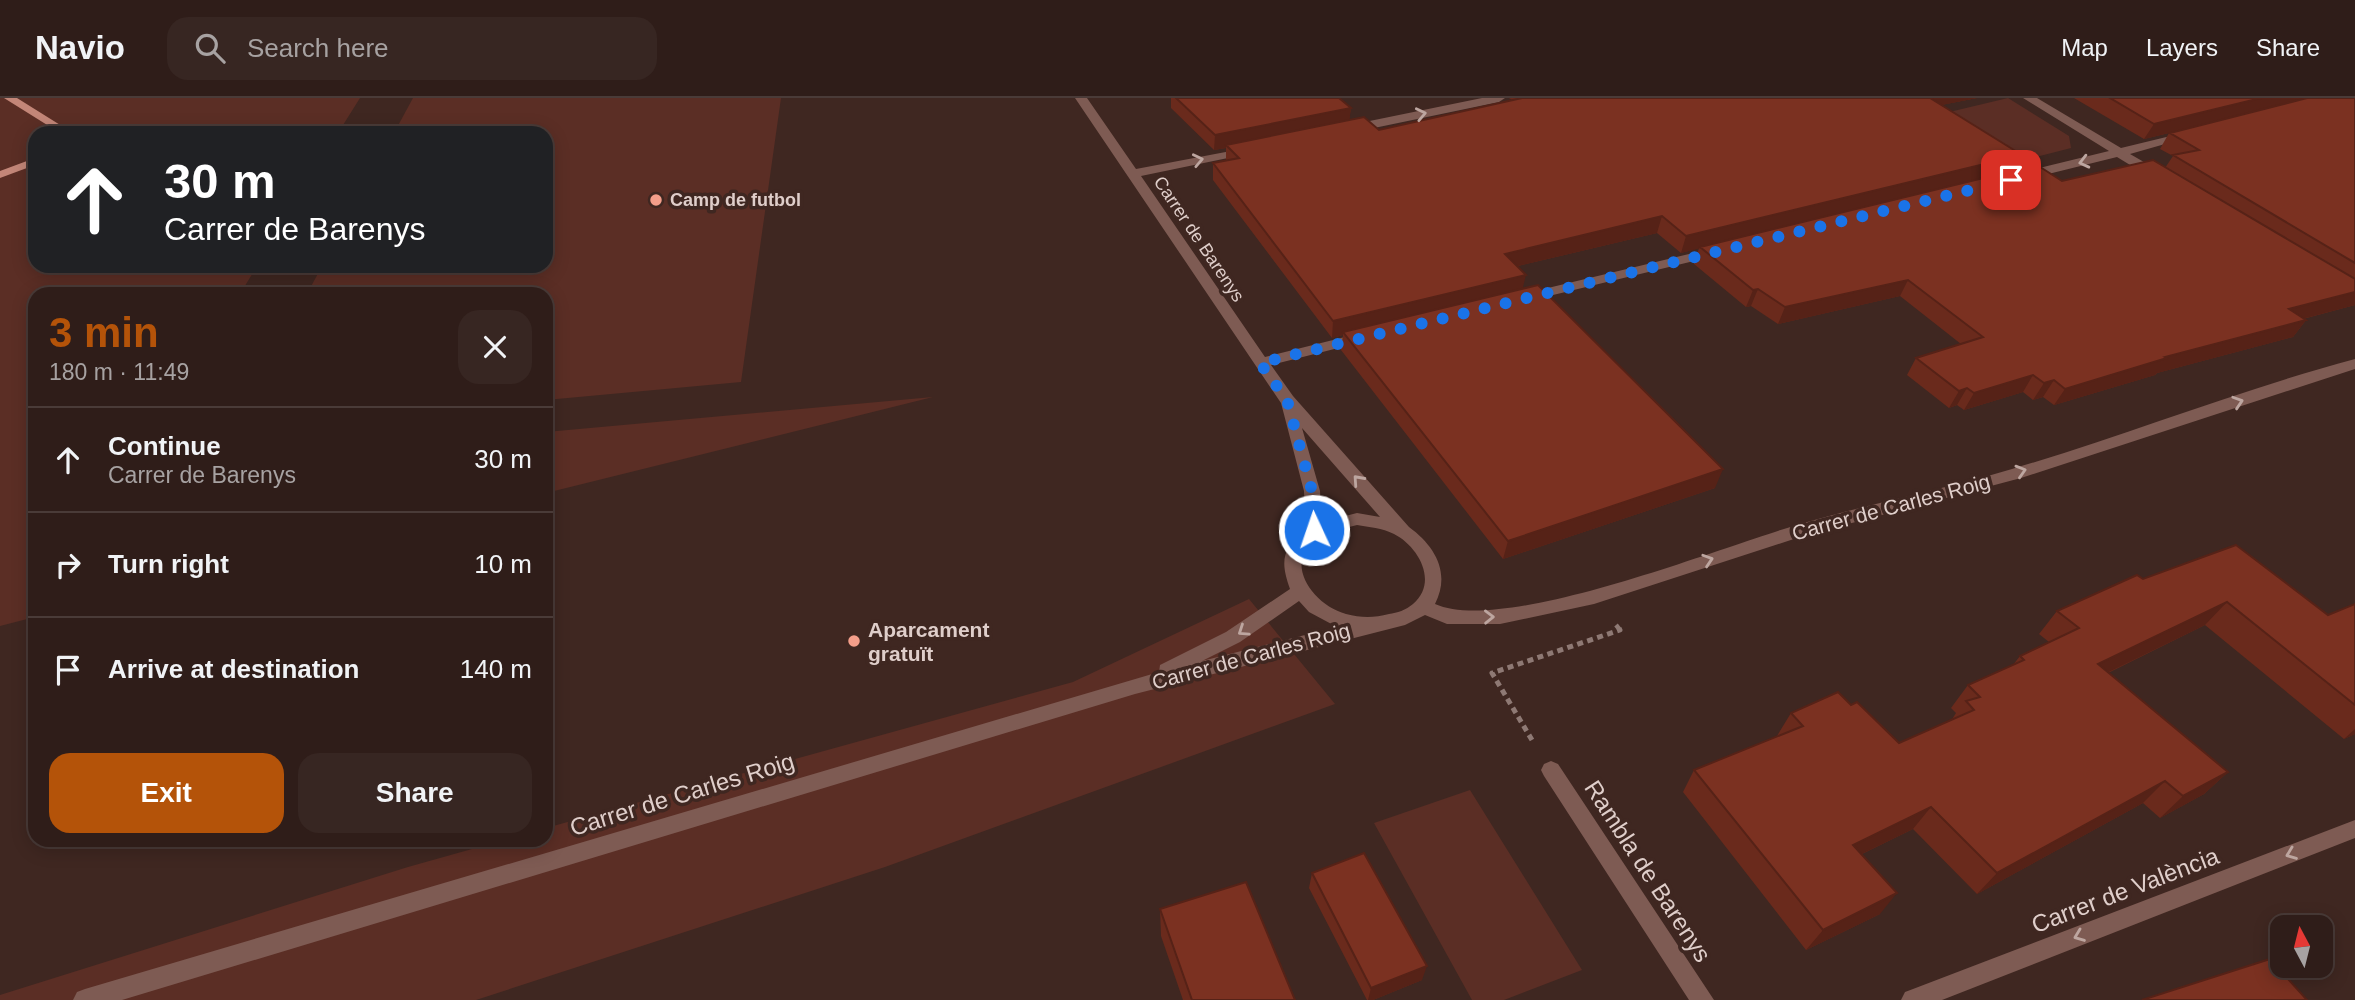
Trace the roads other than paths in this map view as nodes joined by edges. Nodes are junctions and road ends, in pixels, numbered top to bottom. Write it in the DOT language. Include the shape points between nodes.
graph roads {
  1 [pos="1081,98"];
  2 [pos="1499,98"];
  3 [pos="2029,98"];
  4 [pos="1339,131"];
  5 [pos="2198,133"];
  6 [pos="1259,148"];
  7 [pos="2120,153"];
  8 [pos="1131,174"];
  9 [pos="2011,180"];
  10 [pos="2167,182"];
  11 [pos="1726,249"];
  12 [pos="1508,302"];
  13 [pos="1373,335"];
  14 [pos="1260,363"];
  15 [pos="2355,364"];
  16 [pos="1287,400"];
  17 [pos="1314,530"];
  18 [pos="1403,531"];
  19 [pos="1299,592"];
  20 [pos="1423,606"];
  21 [pos="1367,626"];
  22 [pos="1135,686"];
  23 [pos="1551,771"];
  24 [pos="2355,829"];
  25 [pos="85,1000"];
  26 [pos="1702,1000"];
  27 [pos="1913,1000"];
  1 -- 8 [label="street, Carrer de Barenys"];
  4 -- 2 [label="street, one-way"];
  3 -- 7 [label="street"];
  5 -- 7 [label="street"];
  8 -- 6 [label="street, one-way"];
  7 -- 9 [label="street, one-way"];
  7 -- 10 [label="street"];
  8 -- 14 [label="street, Carrer de Barenys"];
  11 -- 12 [label="street"];
  13 -- 14 [label="street"];
  14 -- 16 [label="street, Carrer de Barenys"];
  20 -- 15 [label="street, Carrer de Carles Roig, one-way" via="1447,617 1500,617 1594,597 1800,530 2015,474"];
  16 -- 17 [label="street" via="1312,491"];
  18 -- 16 [label="street, Carrer de Barenys, one-way"];
  17 -- 18 [label="street" via="1357,519"];
  17 -- 19 [label="street" via="1300,542 1292,558 1291,575"];
  18 -- 20 [label="street" via="1423,547 1434,566 1434,588"];
  19 -- 21 [label="street" via="1316,609 1340,621"];
  19 -- 22 [label="street, Carrer de Carles Roig, one-way" via="1233,637"];
  20 -- 21 [label="street" via="1389,624"];
  21 -- 22 [label="street, Carrer de Carles Roig"];
  22 -- 25 [label="street, Carrer de Carles Roig"];
  23 -- 26 [label="street, Rambla de Barenys"];
  24 -- 27 [label="street, Carrer de València, one-way"];
}
